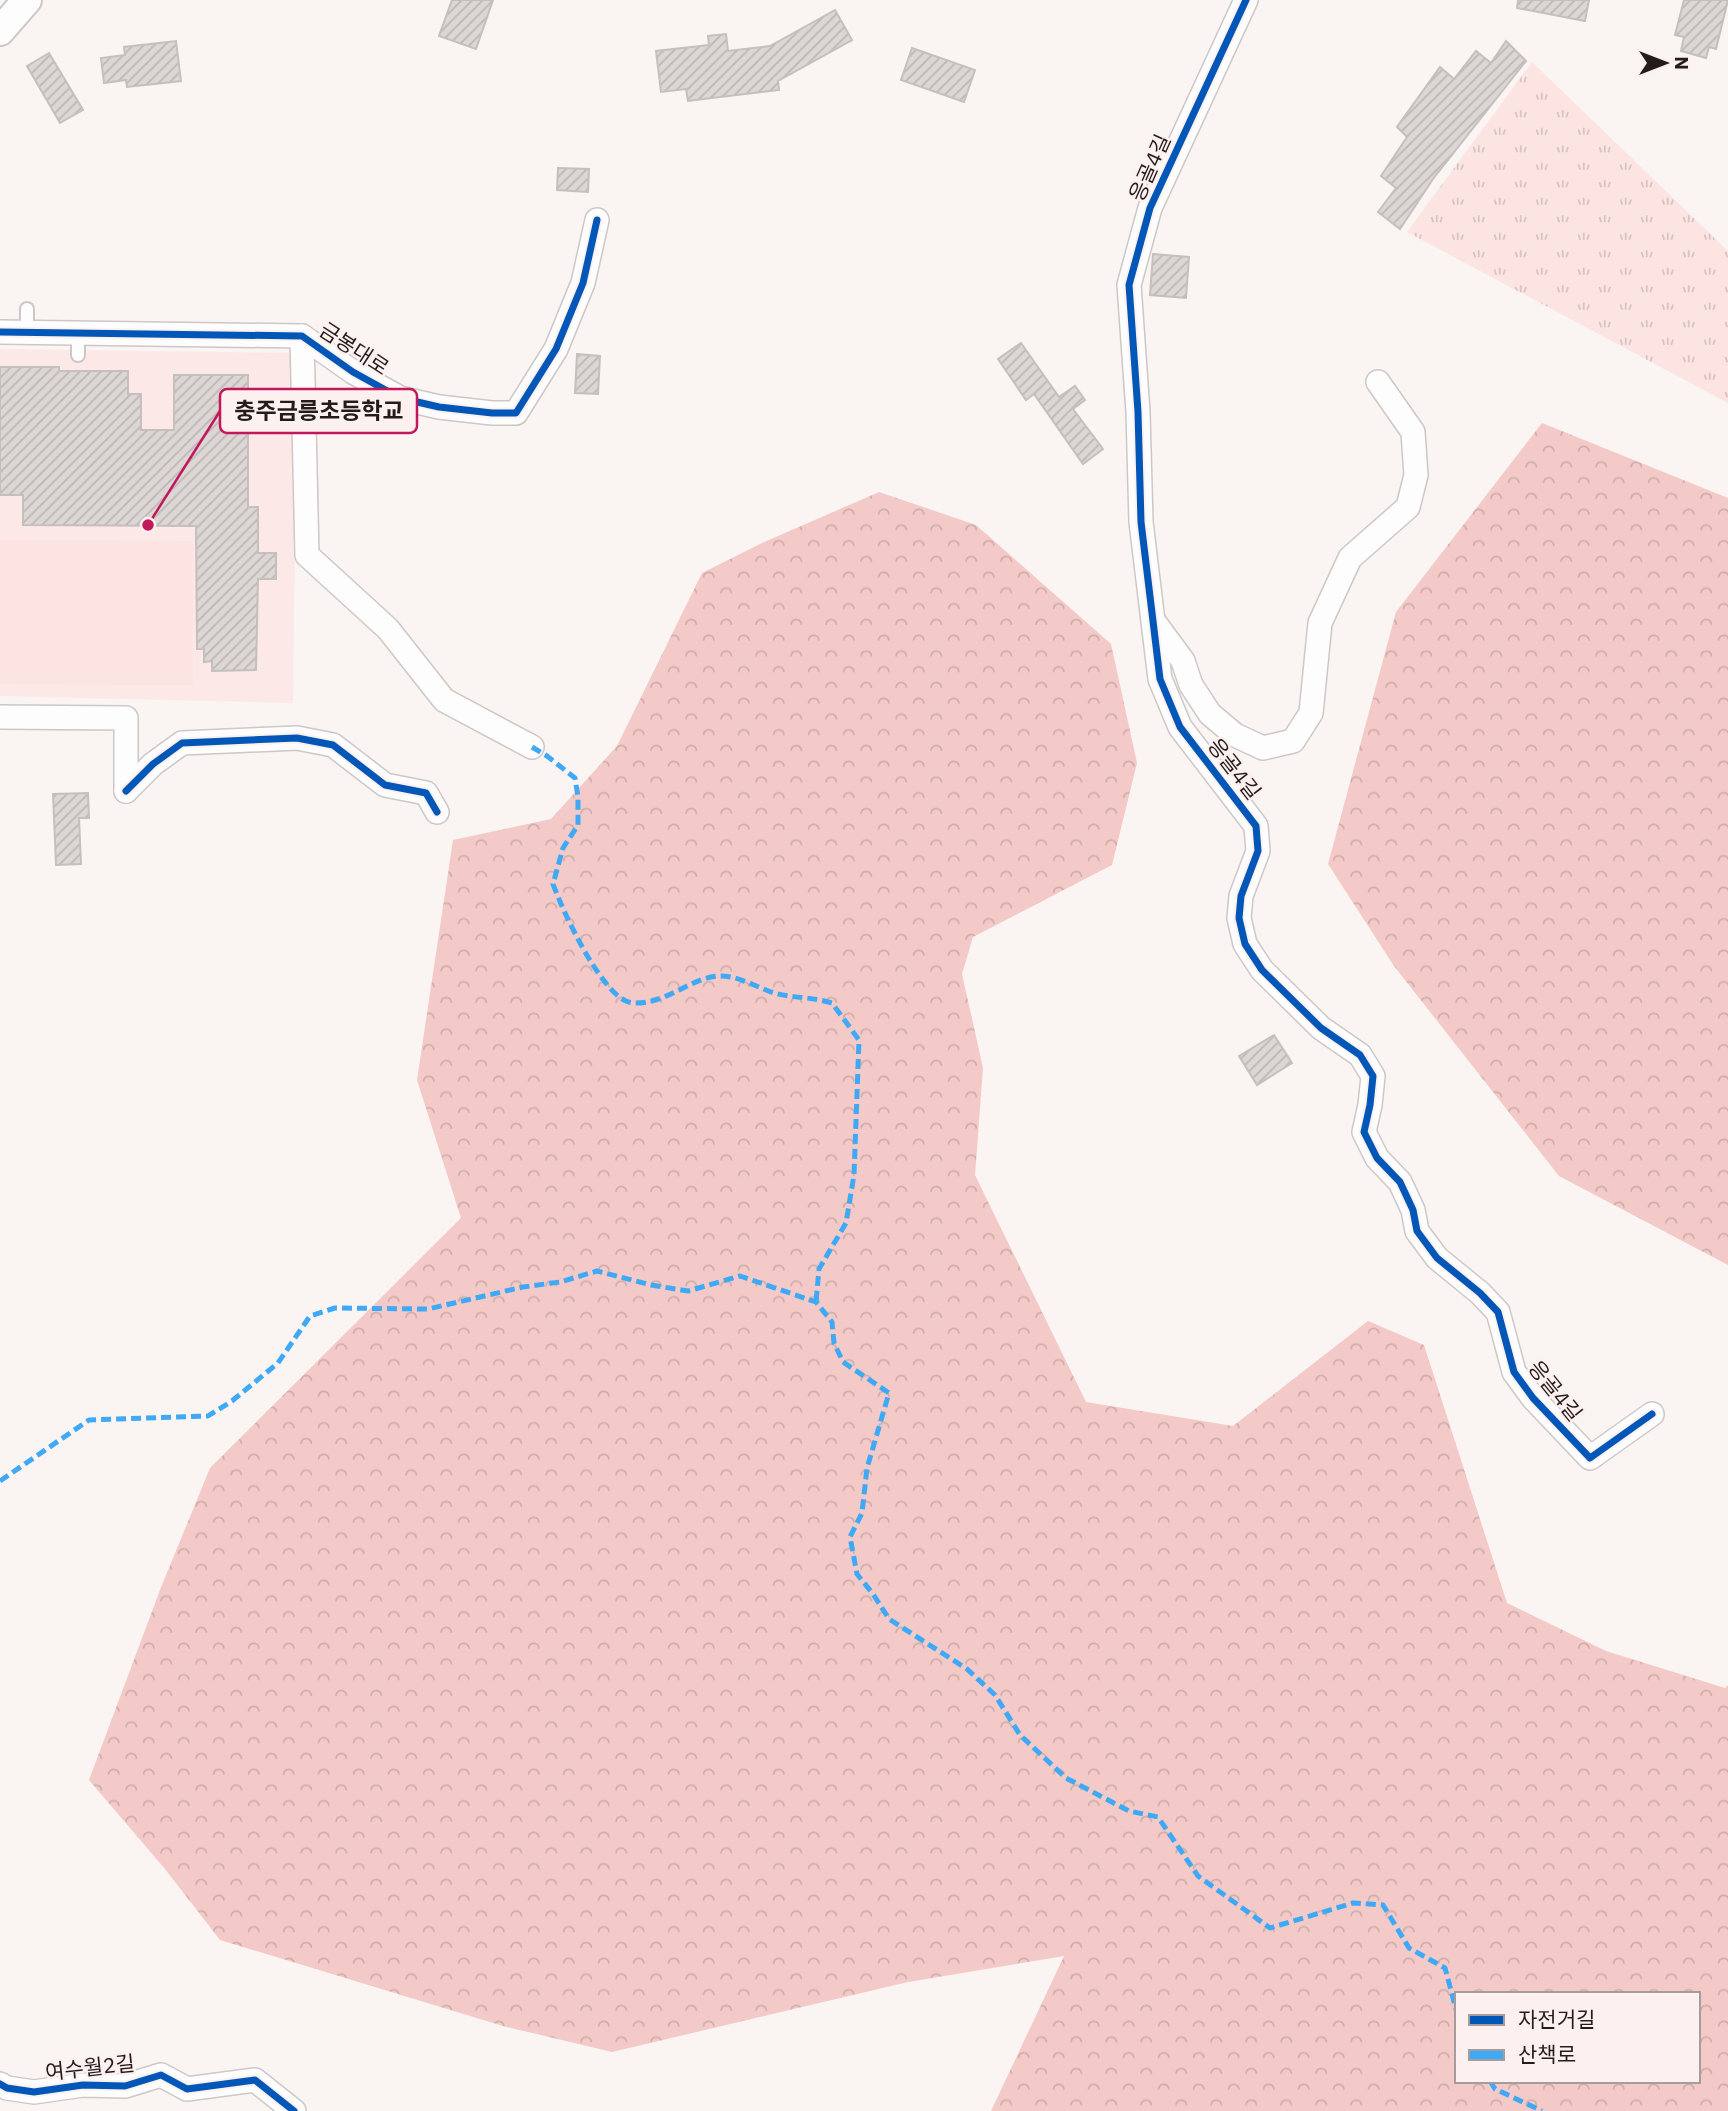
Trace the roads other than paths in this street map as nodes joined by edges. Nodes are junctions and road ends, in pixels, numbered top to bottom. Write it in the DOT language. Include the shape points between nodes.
graph roads {
  1 [pos="27,0"];
  2 [pos="1246,0"];
  3 [pos="0,31"];
  4 [pos="597,220"];
  5 [pos="27,309"];
  6 [pos="0,332"];
  7 [pos="27,333"];
  8 [pos="302,337"];
  9 [pos="1378,382"];
  10 [pos="1153,621"];
  11 [pos="0,717"];
  12 [pos="531,747"];
  13 [pos="437,812"];
  14 [pos="1652,1415"];
  15 [pos="0,2084"];
  16 [pos="294,2111"];
  1 -- 3 [label="street"];
  2 -- 10 [label="street, 응골4길" via="1150,208 1129,285 1141,522"];
  4 -- 8 [label="street, 금봉대로" via="583,283 560,338 516,413 439,407 400,398"];
  5 -- 7 [label="lane"];
  6 -- 7 [label="street, 금봉대로"];
  7 -- 8 [label="street, 금봉대로" via="78,345"];
  8 -- 12 [label="street, 금봉대로" via="307,555 388,629 444,701"];
  9 -- 10 [label="street, 응골4길" via="1413,432 1416,475 1408,507 1350,558 1320,623 1311,713 1293,741 1263,748 1235,735 1210,714 1191,685 1183,661"];
  10 -- 14 [label="street, 응골4길" via="1160,678 1180,727 1256,826 1258,851 1238,918 1245,944 1262,970 1321,1028 1360,1055 1373,1076 1364,1132 1377,1158 1400,1182 1418,1231 1437,1258 1498,1312 1514,1372 1590,1458"];
  11 -- 13 [label="street" via="126,718 126,791 182,743 297,738 333,745 385,785 426,793"];
  15 -- 16 [label="street, 여수월2길" via="34,2092 83,2085 125,2086 161,2075 187,2089 255,2080"];
}
